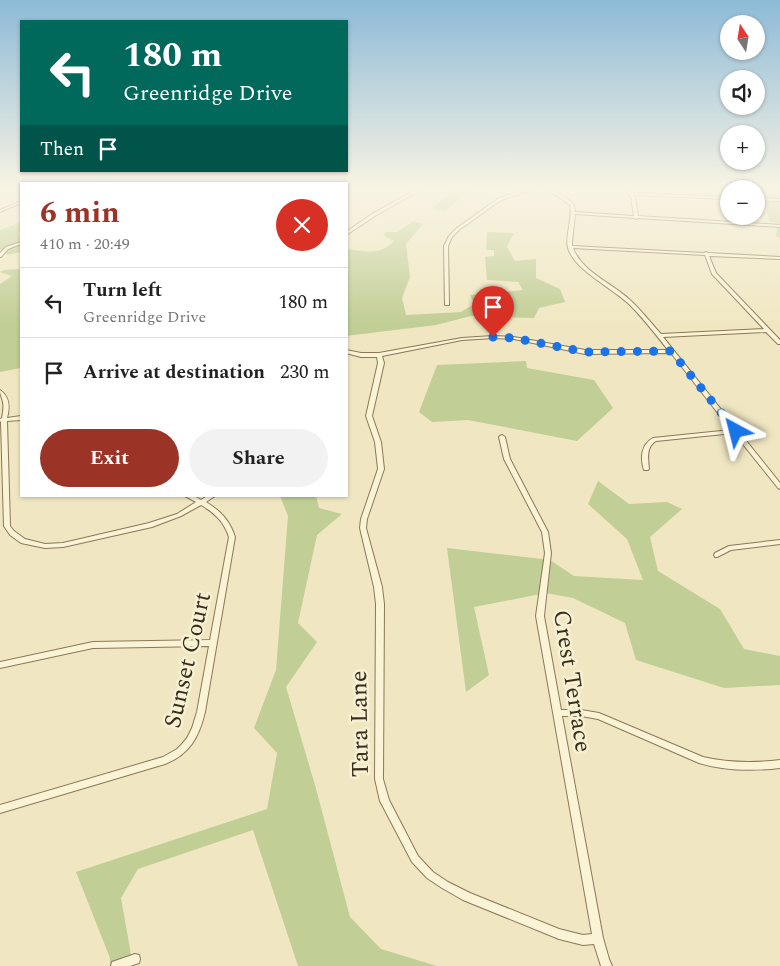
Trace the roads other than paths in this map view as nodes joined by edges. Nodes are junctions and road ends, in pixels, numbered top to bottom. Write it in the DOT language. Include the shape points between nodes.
graph roads {
  1 [pos="454,233"];
  2 [pos="572,233"];
  3 [pos="20,243"];
  4 [pos="570,247"];
  5 [pos="706,254"];
  6 [pos="0,256"];
  7 [pos="780,258"];
  8 [pos="446,304"];
  9 [pos="768,330"];
  10 [pos="659,336"];
  11 [pos="780,343"];
  12 [pos="348,351"];
  13 [pos="671,351"];
  14 [pos="379,355"];
  15 [pos="0,392"];
  16 [pos="20,418"];
  17 [pos="2,420"];
  18 [pos="736,431"];
  19 [pos="502,437"];
  20 [pos="646,469"];
  21 [pos="780,487"];
  22 [pos="190,497"];
  23 [pos="210,497"];
  24 [pos="202,502"];
  25 [pos="780,542"];
  26 [pos="717,555"];
  27 [pos="213,643"];
  28 [pos="0,665"];
  29 [pos="557,713"];
  30 [pos="780,764"];
  31 [pos="0,809"];
  32 [pos="598,938"];
  33 [pos="135,960"];
  34 [pos="116,966"];
  35 [pos="607,966"];
  1 -- 8 [label="street" via="446,246"];
  2 -- 4 [label="street"];
  3 -- 6 [label="street" via="7,248"];
  4 -- 5 [label="street"];
  4 -- 10 [label="street" via="579,261 632,304"];
  5 -- 7 [label="street"];
  5 -- 9 [label="street" via="714,273"];
  9 -- 10 [label="street"];
  9 -- 11 [label="street"];
  10 -- 13 [label="street"];
  12 -- 14 [label="street"];
  13 -- 14 [label="street" via="585,352 493,337 462,339"];
  13 -- 18 [label="street"];
  14 -- 32 [label="street, Tara Lane" via="381,363 369,416 378,442 381,469 363,528 380,604 379,779 385,801 415,859 445,885 558,934 583,940"];
  15 -- 17 [label="street" via="6,406"];
  16 -- 17 [label="street"];
  17 -- 24 [label="street" via="7,526 22,542 63,545 133,530 179,515"];
  18 -- 20 [label="street" via="655,439 645,448"];
  18 -- 21 [label="street"];
  19 -- 29 [label="street, Crest Terrace" via="507,459 545,532 548,553 540,616"];
  22 -- 24 [label="street, Sunset Court"];
  23 -- 24 [label="street"];
  24 -- 27 [label="street, Sunset Court" via="225,520 232,537"];
  25 -- 26 [label="street" via="729,548"];
  27 -- 28 [label="street" via="93,645"];
  27 -- 31 [label="street, Sunset Court" via="196,731 182,750 166,760 133,771"];
  29 -- 30 [label="street" via="599,716 715,763 747,767"];
  29 -- 32 [label="street, Crest Terrace"];
  32 -- 35 [label="street"];
  33 -- 34 [label="street"];
}
